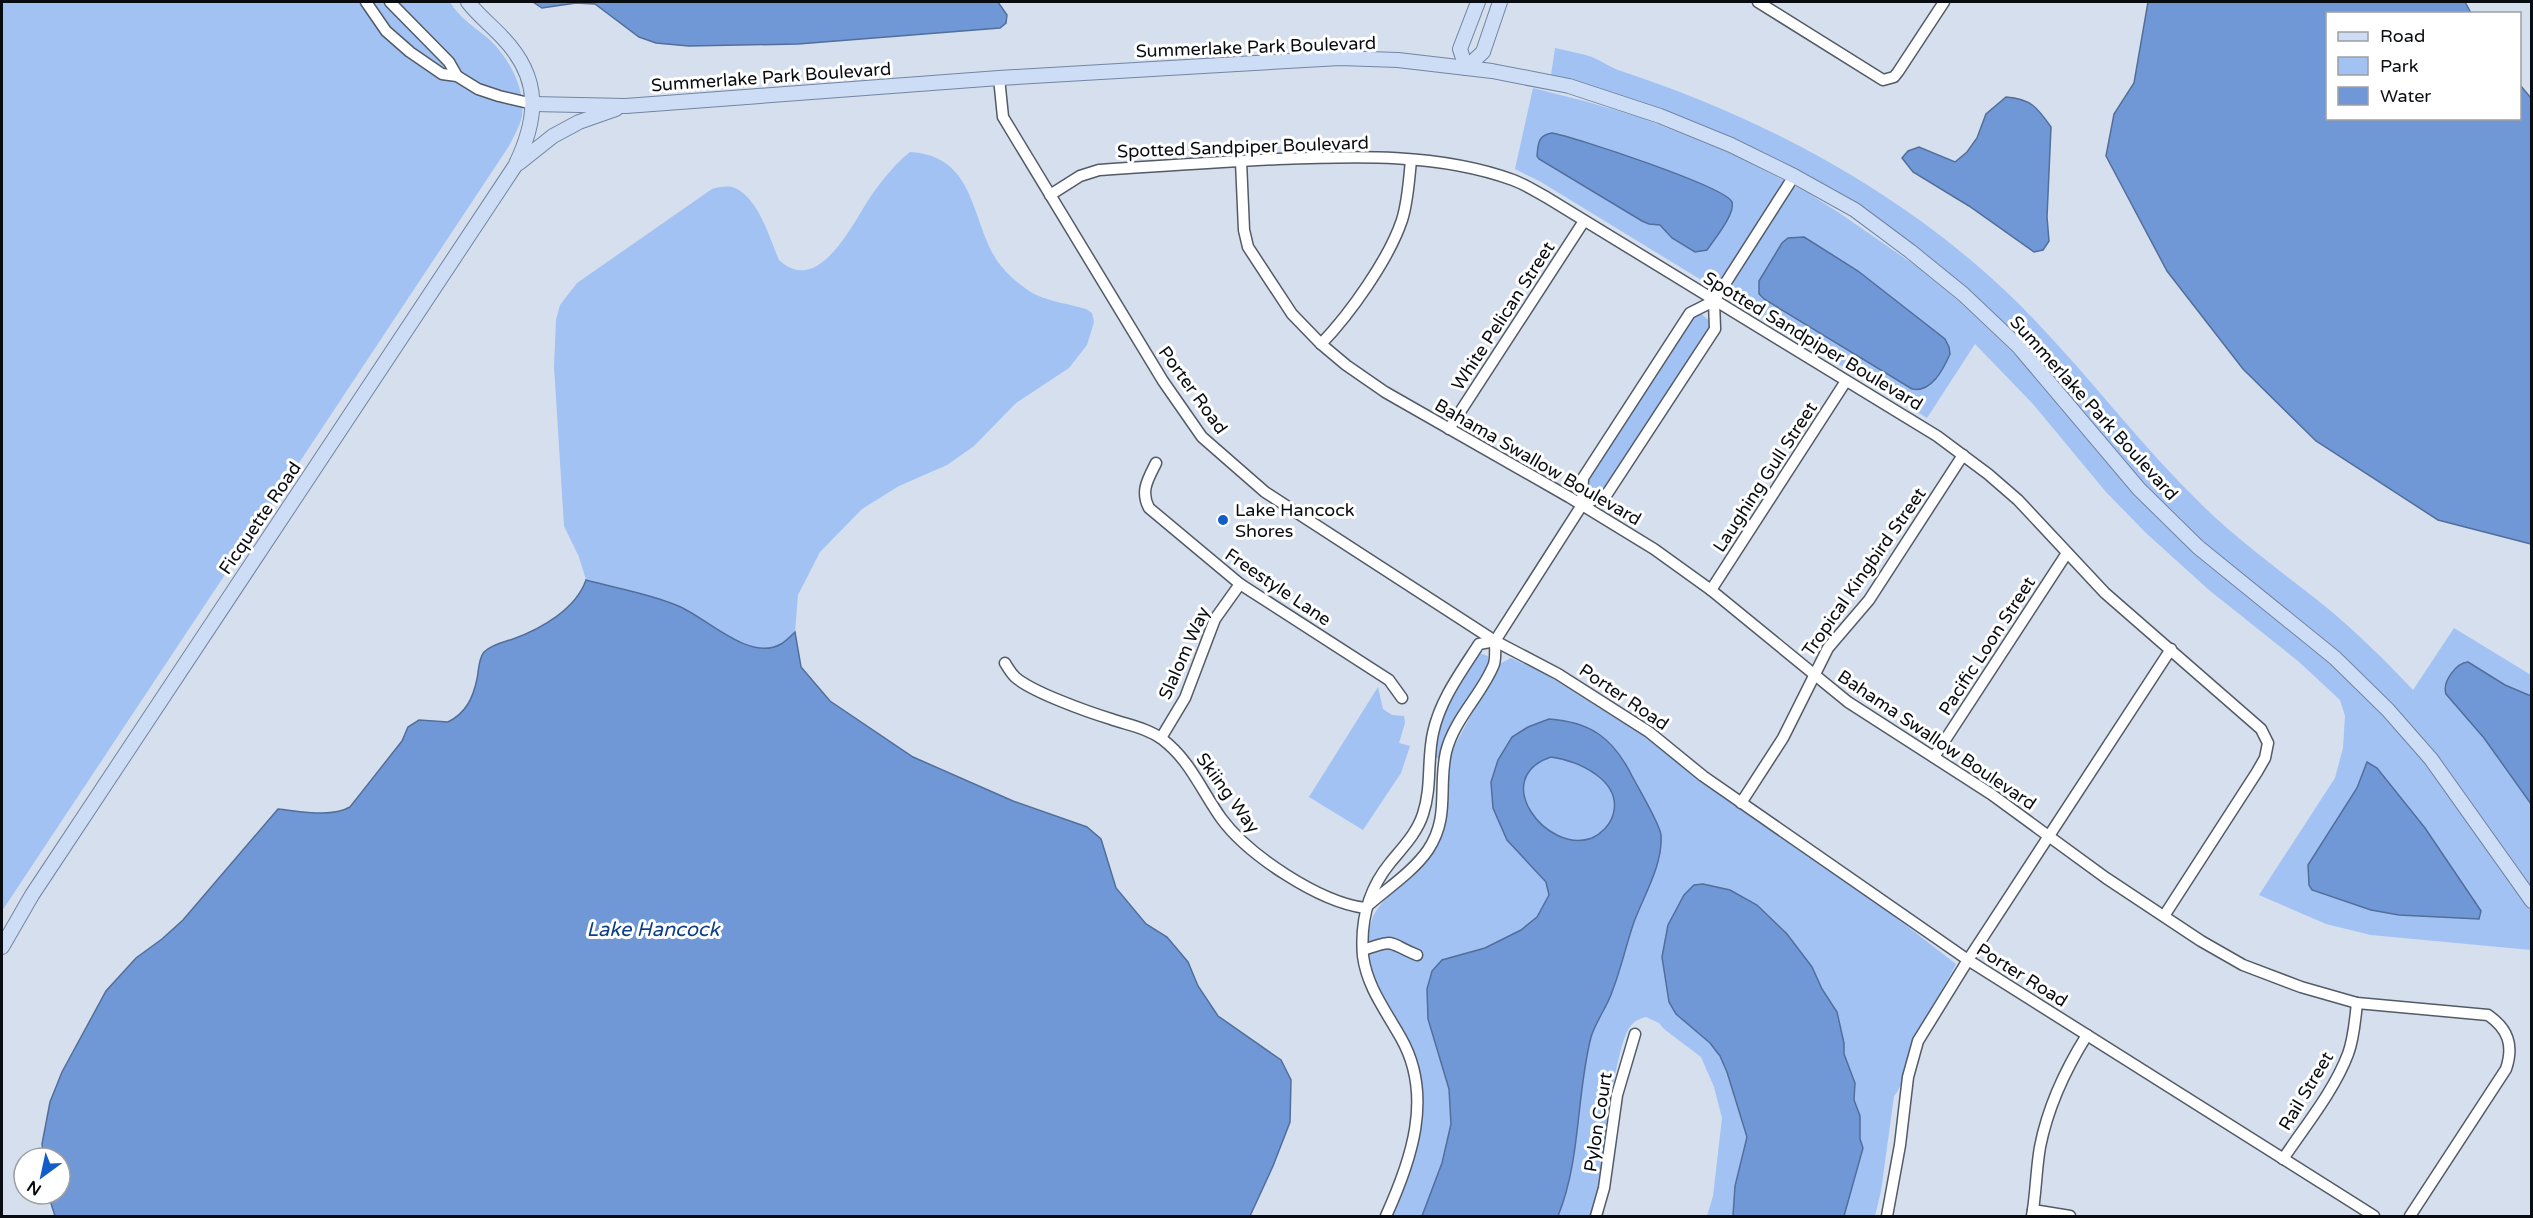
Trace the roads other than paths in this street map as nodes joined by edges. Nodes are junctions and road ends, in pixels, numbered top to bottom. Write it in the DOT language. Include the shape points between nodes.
graph roads {
  1 [pos="366,2"];
  2 [pos="390,2"];
  3 [pos="468,2"];
  4 [pos="1478,2"];
  5 [pos="1500,2"];
  6 [pos="1758,2"];
  7 [pos="1944,2"];
  8 [pos="1776,6"];
  9 [pos="374,14"];
  10 [pos="1466,68"];
  11 [pos="457,76"];
  12 [pos="999,78"];
  13 [pos="533,104"];
  14 [pos="626,106"];
  15 [pos="1411,160"];
  16 [pos="1241,161"];
  17 [pos="515,166"];
  18 [pos="1794,176"];
  19 [pos="1050,195"];
  20 [pos="1584,221"];
  21 [pos="1714,301"];
  22 [pos="1321,344"];
  23 [pos="1846,381"];
  24 [pos="1449,429"];
  25 [pos="1963,454"];
  26 [pos="1156,463"];
  27 [pos="1582,505"];
  28 [pos="2067,553"];
  29 [pos="1240,584"];
  30 [pos="1711,590"];
  31 [pos="1496,641"];
  32 [pos="2171,649"];
  33 [pos="1005,663"];
  34 [pos="1814,674"];
  35 [pos="1402,698"];
  36 [pos="1161,738"];
  37 [pos="1934,757"];
  38 [pos="1431,766"];
  39 [pos="1444,768"];
  40 [pos="1741,803"];
  41 [pos="2049,837"];
  42 [pos="2532,901"];
  43 [pos="1365,909"];
  44 [pos="2164,916"];
  45 [pos="2,947"];
  46 [pos="1363,950"];
  47 [pos="1418,955"];
  48 [pos="1968,960"];
  49 [pos="2357,1003"];
  50 [pos="1635,1034"];
  51 [pos="2087,1035"];
  52 [pos="2283,1159"];
  53 [pos="2032,1213"];
  54 [pos="1386,1216"];
  55 [pos="1596,1216"];
  56 [pos="1887,1216"];
  57 [pos="2070,1216"];
  58 [pos="2374,1216"];
  59 [pos="2410,1216"];
  1 -- 9 [label="street, Summerlake Park Boulevard"];
  2 -- 9 [label="street"];
  2 -- 11 [label="street, Summerlake Park Boulevard" via="449,62"];
  3 -- 13 [label="main road" via="513,50 527,78"];
  4 -- 10 [label="main road" via="1460,49"];
  5 -- 10 [label="main road" via="1483,52"];
  6 -- 8 [label="street"];
  7 -- 8 [label="street" via="1898,72 1883,80"];
  9 -- 11 [label="street, Summerlake Park Boulevard" via="410,52 442,74"];
  10 -- 12 [label="main road, Summerlake Park Boulevard" via="1340,58"];
  10 -- 18 [label="main road, Summerlake Park Boulevard" via="1569,86 1660,116"];
  11 -- 13 [label="street, Summerlake Park Boulevard" via="478,89"];
  12 -- 14 [label="main road, Summerlake Park Boulevard"];
  12 -- 19 [label="street, Porter Road" via="1003,117"];
  13 -- 14 [label="main road, Summerlake Park Boulevard"];
  13 -- 17 [label="main road, Ficquette Road" via="530,132"];
  14 -- 17 [label="main road" via="579,122 553,136"];
  15 -- 16 [label="street, Spotted Sandpiper Boulevard" via="1346,156"];
  15 -- 20 [label="street, Spotted Sandpiper Boulevard" via="1473,168 1515,181"];
  15 -- 22 [label="street" via="1407,197 1393,243 1347,315"];
  16 -- 19 [label="street, Spotted Sandpiper Boulevard" via="1099,170 1080,176"];
  16 -- 22 [label="street, Bahama Swallow Boulevard" via="1248,247 1292,314"];
  17 -- 45 [label="main road, Ficquette Road" via="32,895"];
  18 -- 21 [label="street"];
  18 -- 42 [label="main road, Summerlake Park Boulevard" via="1855,210 1910,250 2019,347 2139,489 2190,538 2335,658 2388,710 2431,759"];
  19 -- 31 [label="street, Porter Road" via="1162,381 1202,437 1265,492"];
  20 -- 21 [label="street, Spotted Sandpiper Boulevard"];
  20 -- 24 [label="street, White Pelican Street"];
  21 -- 23 [label="street, Spotted Sandpiper Boulevard"];
  21 -- 27 [label="street" via="1689,313 1583,478"];
  21 -- 27 [label="street" via="1715,329 1607,494"];
  22 -- 24 [label="street, Bahama Swallow Boulevard" via="1385,392"];
  23 -- 25 [label="street, Spotted Sandpiper Boulevard"];
  23 -- 30 [label="street, Laughing Gull Street"];
  24 -- 27 [label="street, Bahama Swallow Boulevard"];
  25 -- 28 [label="street, Spotted Sandpiper Boulevard" via="2018,500"];
  25 -- 34 [label="street, Tropical Kingbird Street" via="1869,600 1834,641"];
  26 -- 29 [label="street, Freestyle Lane" via="1144,492 1149,508"];
  27 -- 30 [label="street, Bahama Swallow Boulevard"];
  27 -- 31 [label="street"];
  28 -- 32 [label="street, Spotted Sandpiper Boulevard" via="2104,593"];
  28 -- 37 [label="street, Pacific Loon Street"];
  29 -- 35 [label="street, Freestyle Lane" via="1389,680"];
  29 -- 36 [label="street, Slalom Way" via="1215,619 1185,698"];
  30 -- 34 [label="street, Bahama Swallow Boulevard"];
  31 -- 38 [label="street" via="1479,644 1449,691 1433,733"];
  31 -- 39 [label="street" via="1494,663 1462,716 1447,750"];
  31 -- 40 [label="street, Porter Road" via="1558,674 1649,732"];
  32 -- 41 [label="street"];
  32 -- 44 [label="street, Spotted Sandpiper Boulevard" via="2261,729 2268,743 2258,772"];
  33 -- 36 [label="street, Skiing Way" via="1021,681"];
  34 -- 37 [label="street, Bahama Swallow Boulevard" via="1848,702"];
  34 -- 40 [label="street, Tropical Kingbird Street" via="1783,738"];
  36 -- 43 [label="street, Skiing Way" via="1191,768 1219,815 1242,843 1308,887"];
  37 -- 41 [label="street, Bahama Swallow Boulevard"];
  38 -- 39 [label="street"];
  38 -- 43 [label="street" via="1429,791 1419,825 1379,877"];
  39 -- 43 [label="street" via="1443,817 1438,833 1419,862"];
  40 -- 48 [label="street, Porter Road"];
  41 -- 44 [label="street, Bahama Swallow Boulevard"];
  41 -- 48 [label="street"];
  43 -- 46 [label="street"];
  44 -- 49 [label="street, Bahama Swallow Boulevard" via="2243,965"];
  46 -- 47 [label="street" via="1391,942"];
  46 -- 54 [label="street" via="1377,997 1411,1062 1416,1092 1411,1156"];
  48 -- 51 [label="street, Porter Road"];
  48 -- 56 [label="street" via="1918,1041 1908,1077"];
  49 -- 52 [label="street, Rail Street" via="2354,1030 2337,1077"];
  49 -- 59 [label="street, Bahama Swallow Boulevard" via="2488,1016 2507,1033 2511,1048 2506,1069"];
  50 -- 55 [label="street, Pylon Court" via="1617,1095 1606,1177"];
  51 -- 52 [label="street, Porter Road"];
  51 -- 53 [label="street" via="2065,1070 2049,1110"];
  52 -- 58 [label="street, Porter Road"];
  53 -- 57 [label="street"];
}
